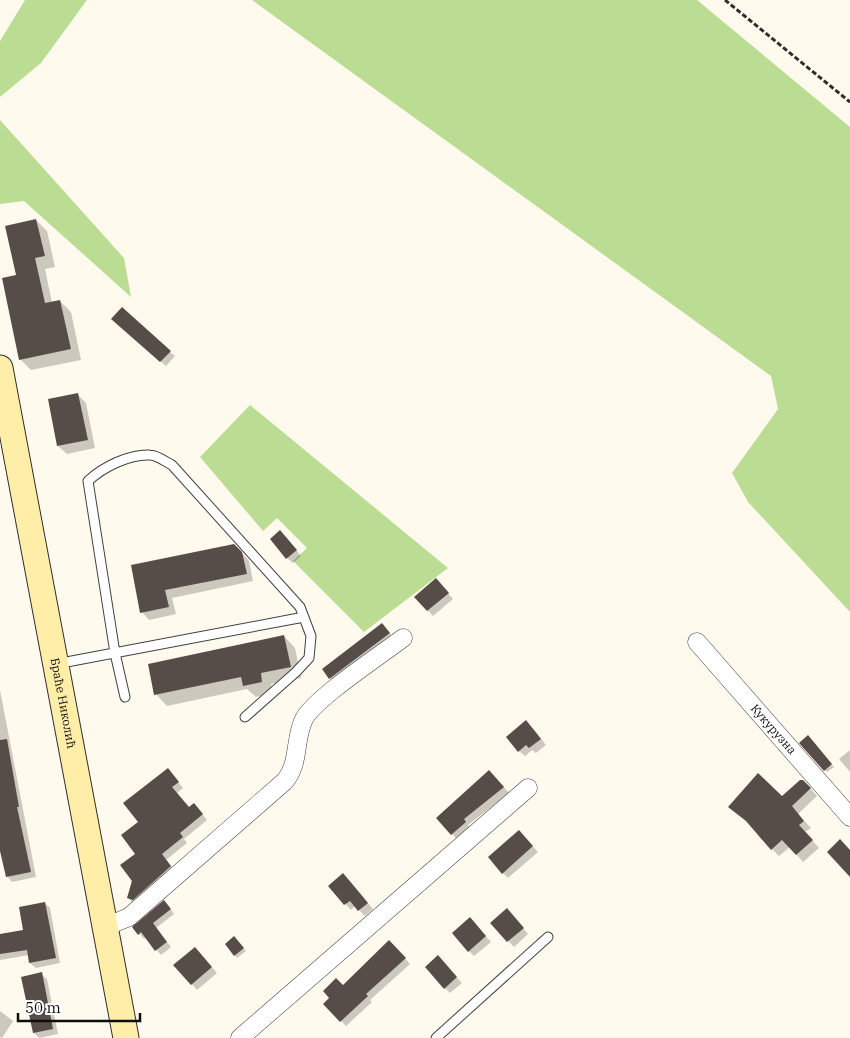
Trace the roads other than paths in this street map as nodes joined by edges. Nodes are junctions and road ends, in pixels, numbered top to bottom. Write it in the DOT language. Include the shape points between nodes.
graph roads {
  1 [pos="0,368"];
  2 [pos="304,617"];
  3 [pos="403,638"];
  4 [pos="697,642"];
  5 [pos="115,653"];
  6 [pos="56,664"];
  7 [pos="125,697"];
  8 [pos="245,717"];
  9 [pos="528,788"];
  10 [pos="850,817"];
  11 [pos="105,927"];
  12 [pos="548,937"];
  13 [pos="126,1038"];
  14 [pos="240,1038"];
  15 [pos="436,1038"];
  1 -- 6 [label="main road, Браће Николић"];
  2 -- 5 [label="lane"];
  2 -- 5 [label="lane" via="300,606 172,465 151,455 125,460 98,471 88,480"];
  2 -- 8 [label="lane" via="312,636 308,658"];
  3 -- 11 [label="street" via="308,713 300,729 294,767 285,781 129,917"];
  4 -- 10 [label="street, Кукурузна"];
  5 -- 6 [label="lane"];
  5 -- 7 [label="lane"];
  6 -- 11 [label="main road, Браће Николић"];
  9 -- 14 [label="street"];
  11 -- 13 [label="main road, Браће Николић"];
  12 -- 15 [label="lane"];
}
